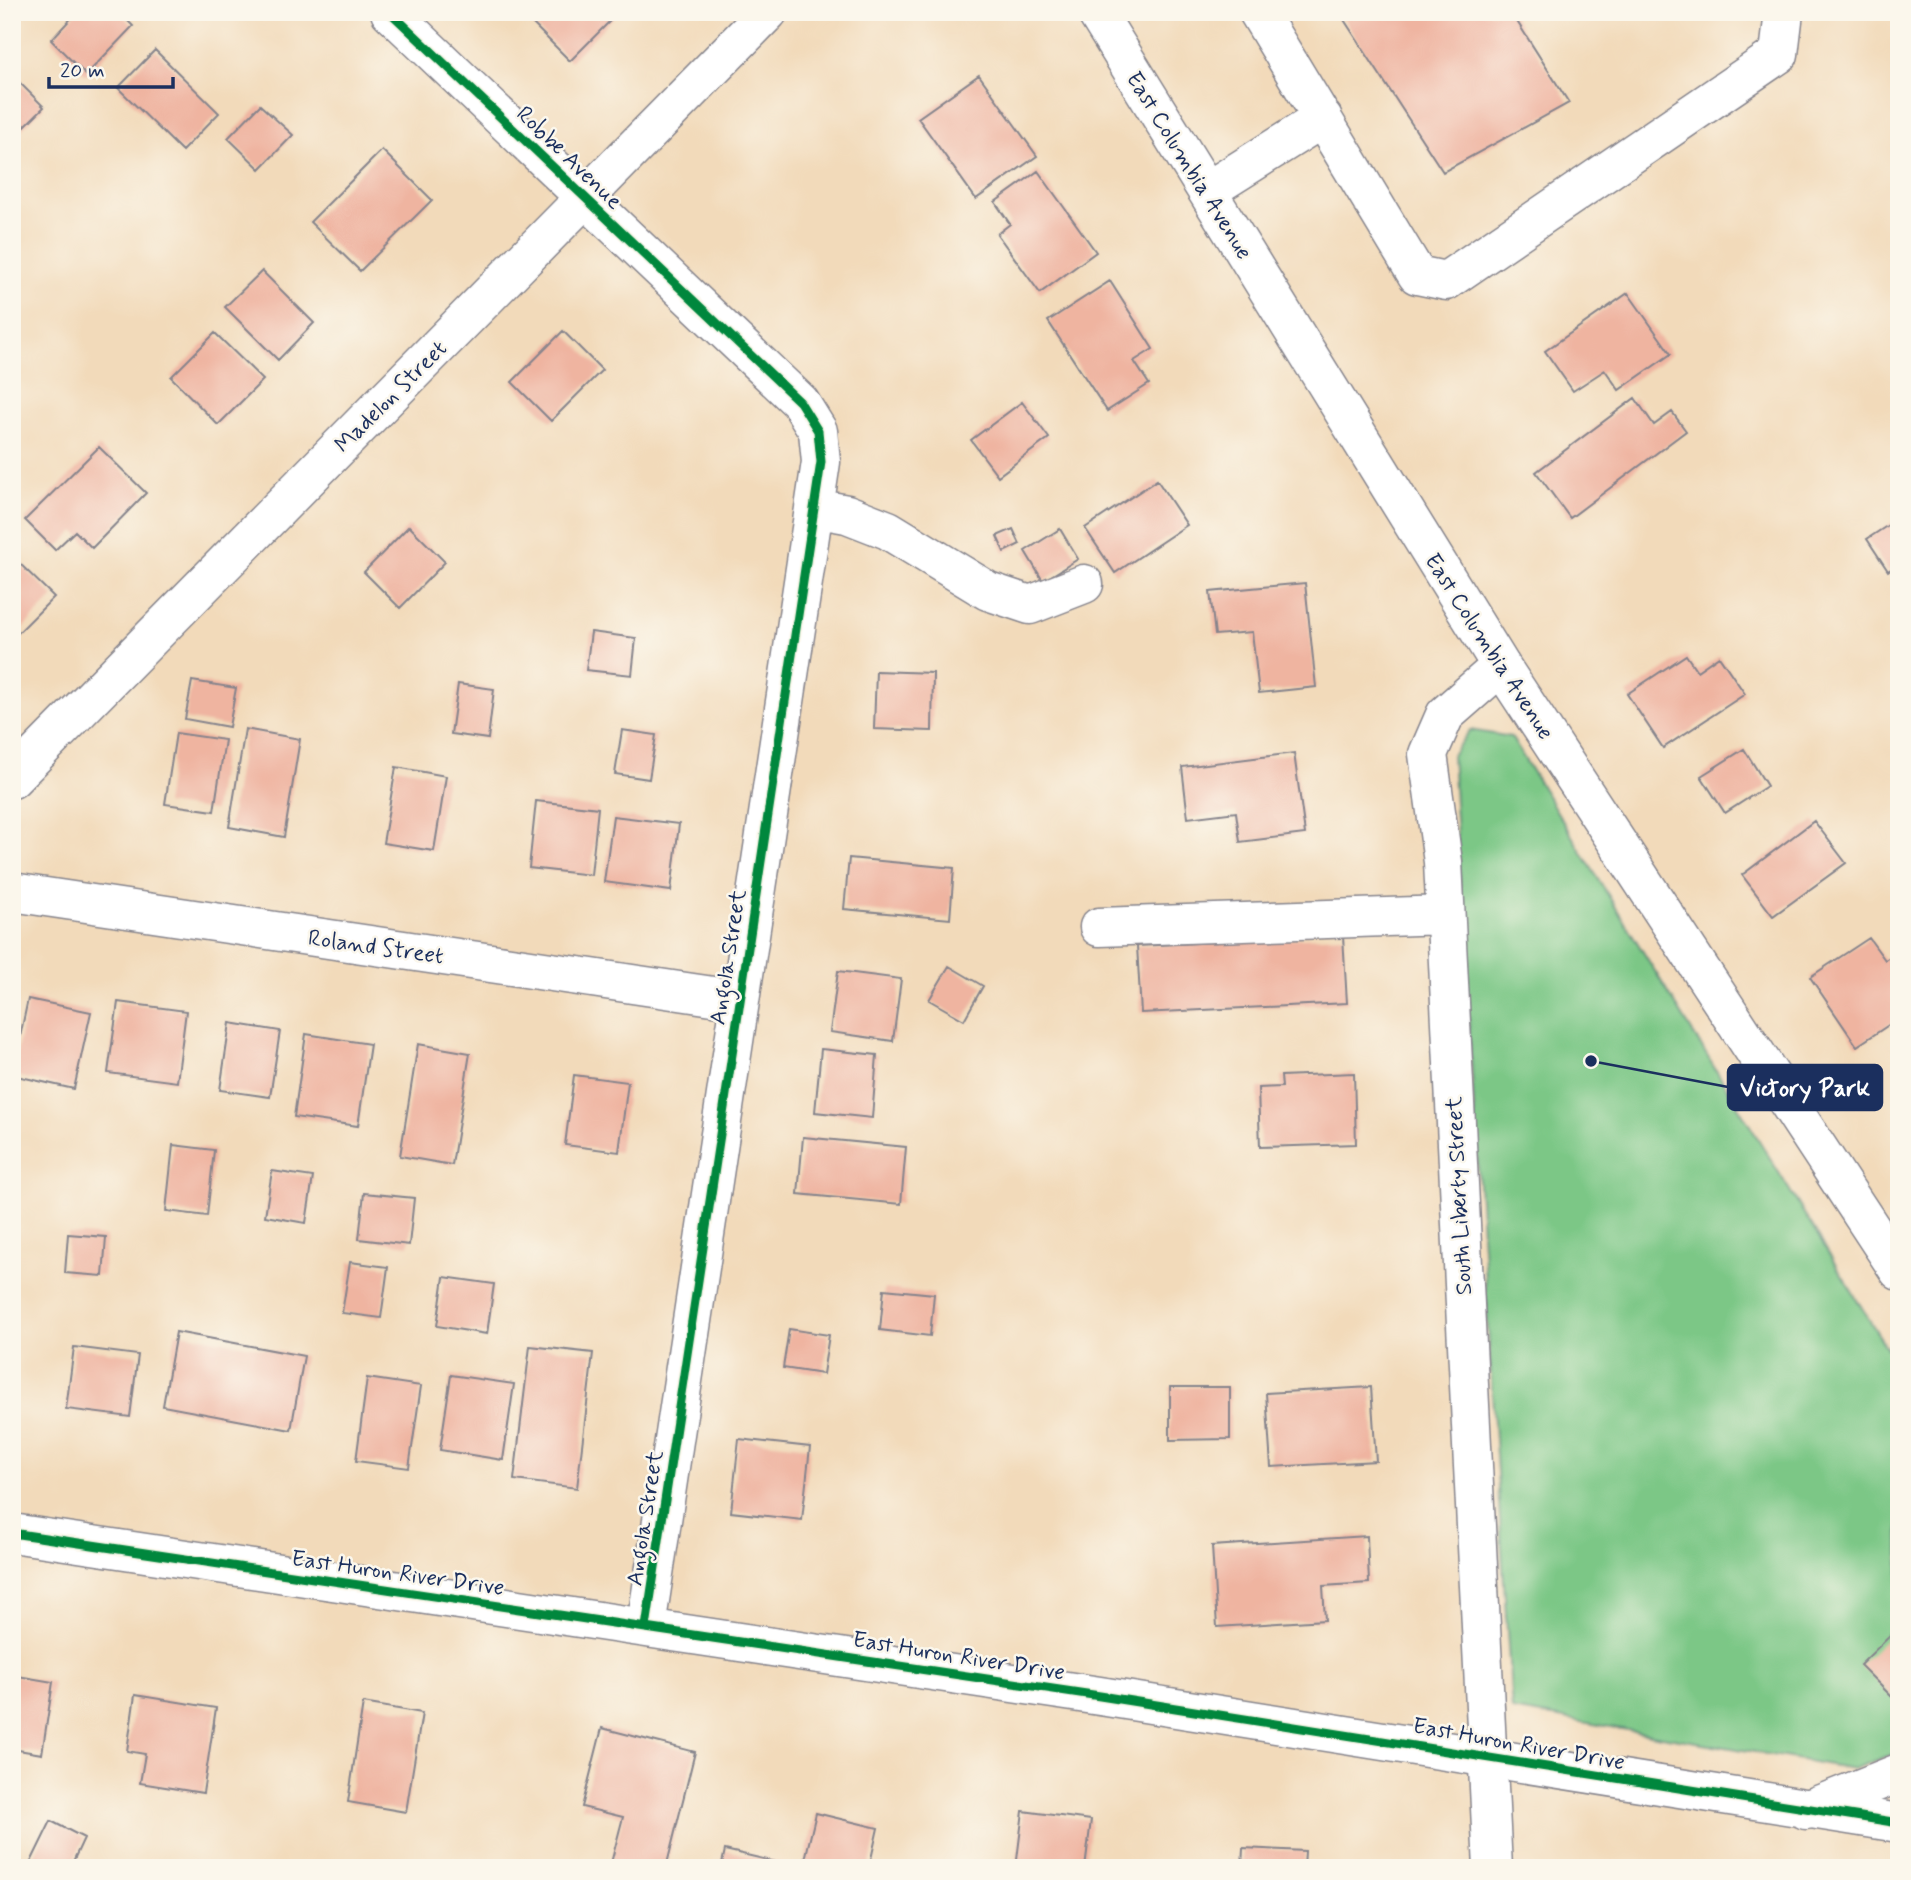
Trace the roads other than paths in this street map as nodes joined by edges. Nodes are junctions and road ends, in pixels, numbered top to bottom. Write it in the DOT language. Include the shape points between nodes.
graph roads {
  1 [pos="390,12"];
  2 [pos="768,12"];
  3 [pos="1096,12"];
  4 [pos="1258,12"];
  5 [pos="1784,12"];
  6 [pos="1323,118"];
  7 [pos="1206,191"];
  8 [pos="585,198"];
  9 [pos="723,329"];
  10 [pos="814,508"];
  11 [pos="1084,584"];
  12 [pos="1501,666"];
  13 [pos="12,779"];
  14 [pos="12,892"];
  15 [pos="1445,915"];
  16 [pos="1099,928"];
  17 [pos="740,1000"];
  18 [pos="1899,1270"];
  19 [pos="12,1533"];
  20 [pos="646,1627"];
  21 [pos="1486,1756"];
  22 [pos="1899,1773"];
  23 [pos="1806,1810"];
  24 [pos="1899,1824"];
  25 [pos="1493,1868"];
  1 -- 8 [label="street, Robbe Avenue"];
  2 -- 8 [label="street, Madelon Street"];
  3 -- 7 [label="street, East Columbia Avenue"];
  4 -- 6 [label="street"];
  5 -- 6 [label="street" via="1779,54 1446,281 1417,275"];
  6 -- 7 [label="street"];
  7 -- 12 [label="street, East Columbia Avenue"];
  8 -- 9 [label="street, Robbe Avenue"];
  8 -- 13 [label="street, Madelon Street"];
  9 -- 10 [label="street, Angola Street" via="811,416 818,431 821,462"];
  10 -- 11 [label="street" via="847,514 888,530 988,591 1030,605"];
  10 -- 17 [label="street, Angola Street"];
  12 -- 15 [label="street, South Liberty Street" via="1445,715 1428,754 1443,862"];
  12 -- 18 [label="street, East Columbia Avenue"];
  14 -- 17 [label="street, Roland Street"];
  15 -- 16 [label="street"];
  15 -- 21 [label="street, South Liberty Street"];
  17 -- 20 [label="street, Angola Street"];
  19 -- 20 [label="street, East Huron River Drive"];
  20 -- 21 [label="street, East Huron River Drive"];
  21 -- 23 [label="street, East Huron River Drive"];
  21 -- 25 [label="street, South Liberty Street"];
  22 -- 23 [label="street"];
  23 -- 24 [label="street, East Huron River Drive"];
}
